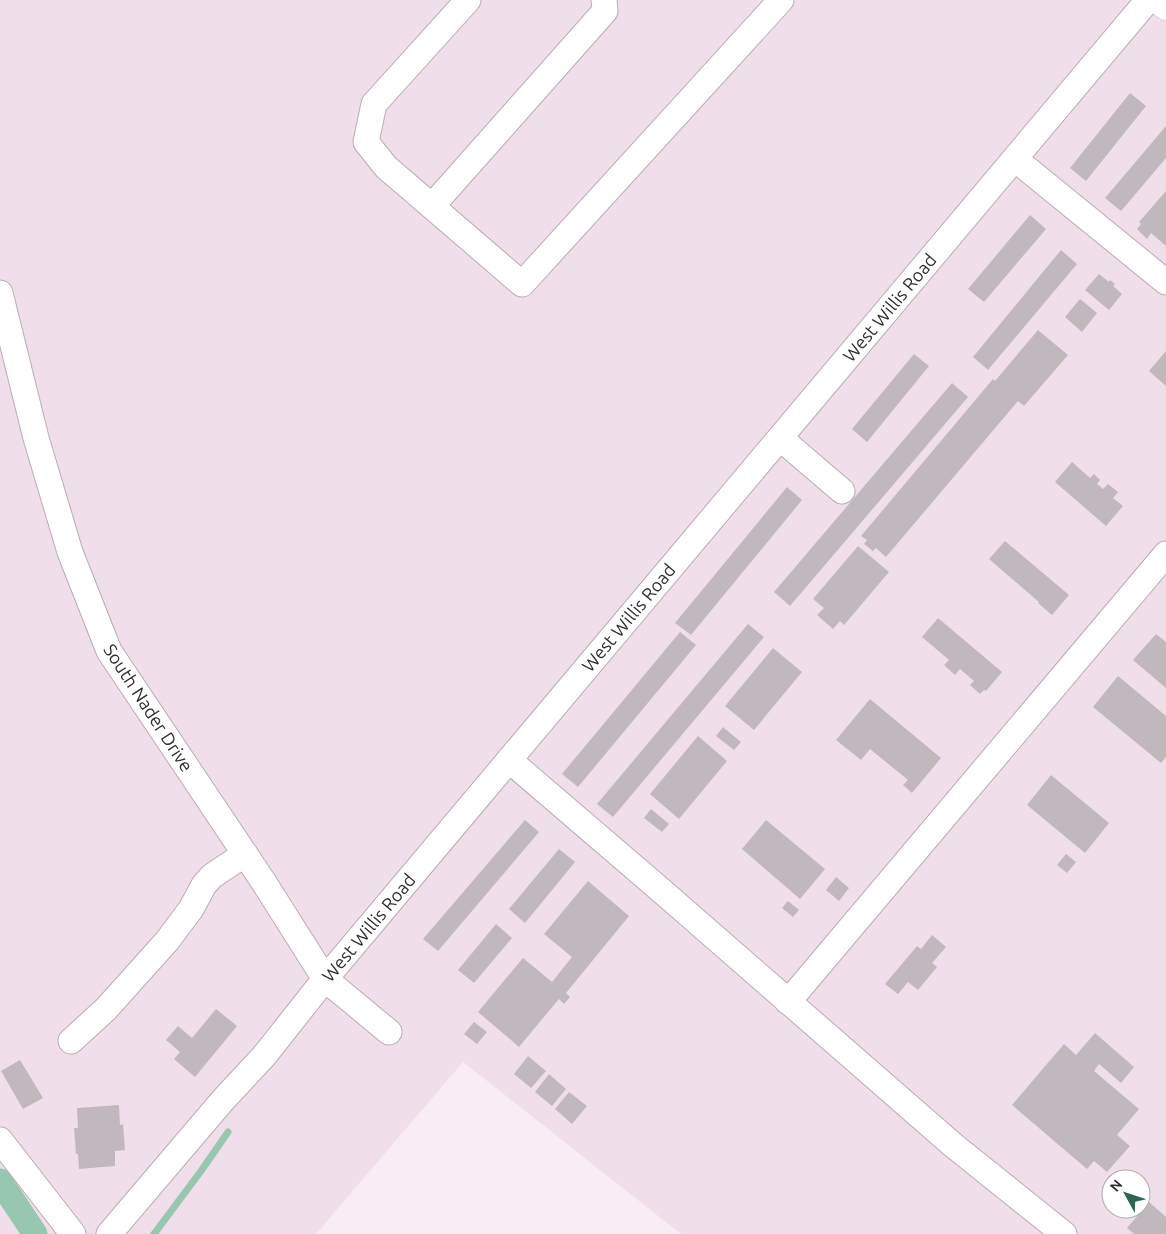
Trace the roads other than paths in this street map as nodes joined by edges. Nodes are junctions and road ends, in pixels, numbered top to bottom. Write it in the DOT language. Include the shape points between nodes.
graph roads {
  1 [pos="468,0"];
  2 [pos="604,0"];
  3 [pos="782,0"];
  4 [pos="1148,0"];
  5 [pos="1159,0"];
  6 [pos="1166,6"];
  7 [pos="1015,159"];
  8 [pos="432,206"];
  9 [pos="1166,282"];
  10 [pos="0,293"];
  11 [pos="780,438"];
  12 [pos="842,491"];
  13 [pos="1166,554"];
  14 [pos="509,760"];
  15 [pos="245,854"];
  16 [pos="325,979"];
  17 [pos="788,1002"];
  18 [pos="389,1032"];
  19 [pos="71,1040"];
  20 [pos="0,1140"];
  21 [pos="74,1234"];
  22 [pos="109,1234"];
  23 [pos="1064,1234"];
  1 -- 8 [label="street" via="374,104 366,142 386,166"];
  2 -- 8 [label="street" via="605,11"];
  3 -- 8 [label="street" via="522,284"];
  4 -- 7 [label="street, West Willis Road"];
  5 -- 6 [label="main road"];
  7 -- 9 [label="street"];
  7 -- 11 [label="street, West Willis Road"];
  10 -- 15 [label="street, South Nader Drive" via="36,438 70,552 109,651"];
  11 -- 12 [label="street"];
  11 -- 14 [label="street, West Willis Road"];
  13 -- 17 [label="street"];
  14 -- 16 [label="street, West Willis Road"];
  14 -- 17 [label="street"];
  15 -- 16 [label="street, South Nader Drive"];
  15 -- 19 [label="street" via="212,876 167,941 106,1009"];
  16 -- 18 [label="street, South Nader Drive"];
  16 -- 22 [label="street, West Willis Road" via="264,1056 222,1100"];
  17 -- 23 [label="street" via="953,1145"];
  20 -- 21 [label="street"];
}
